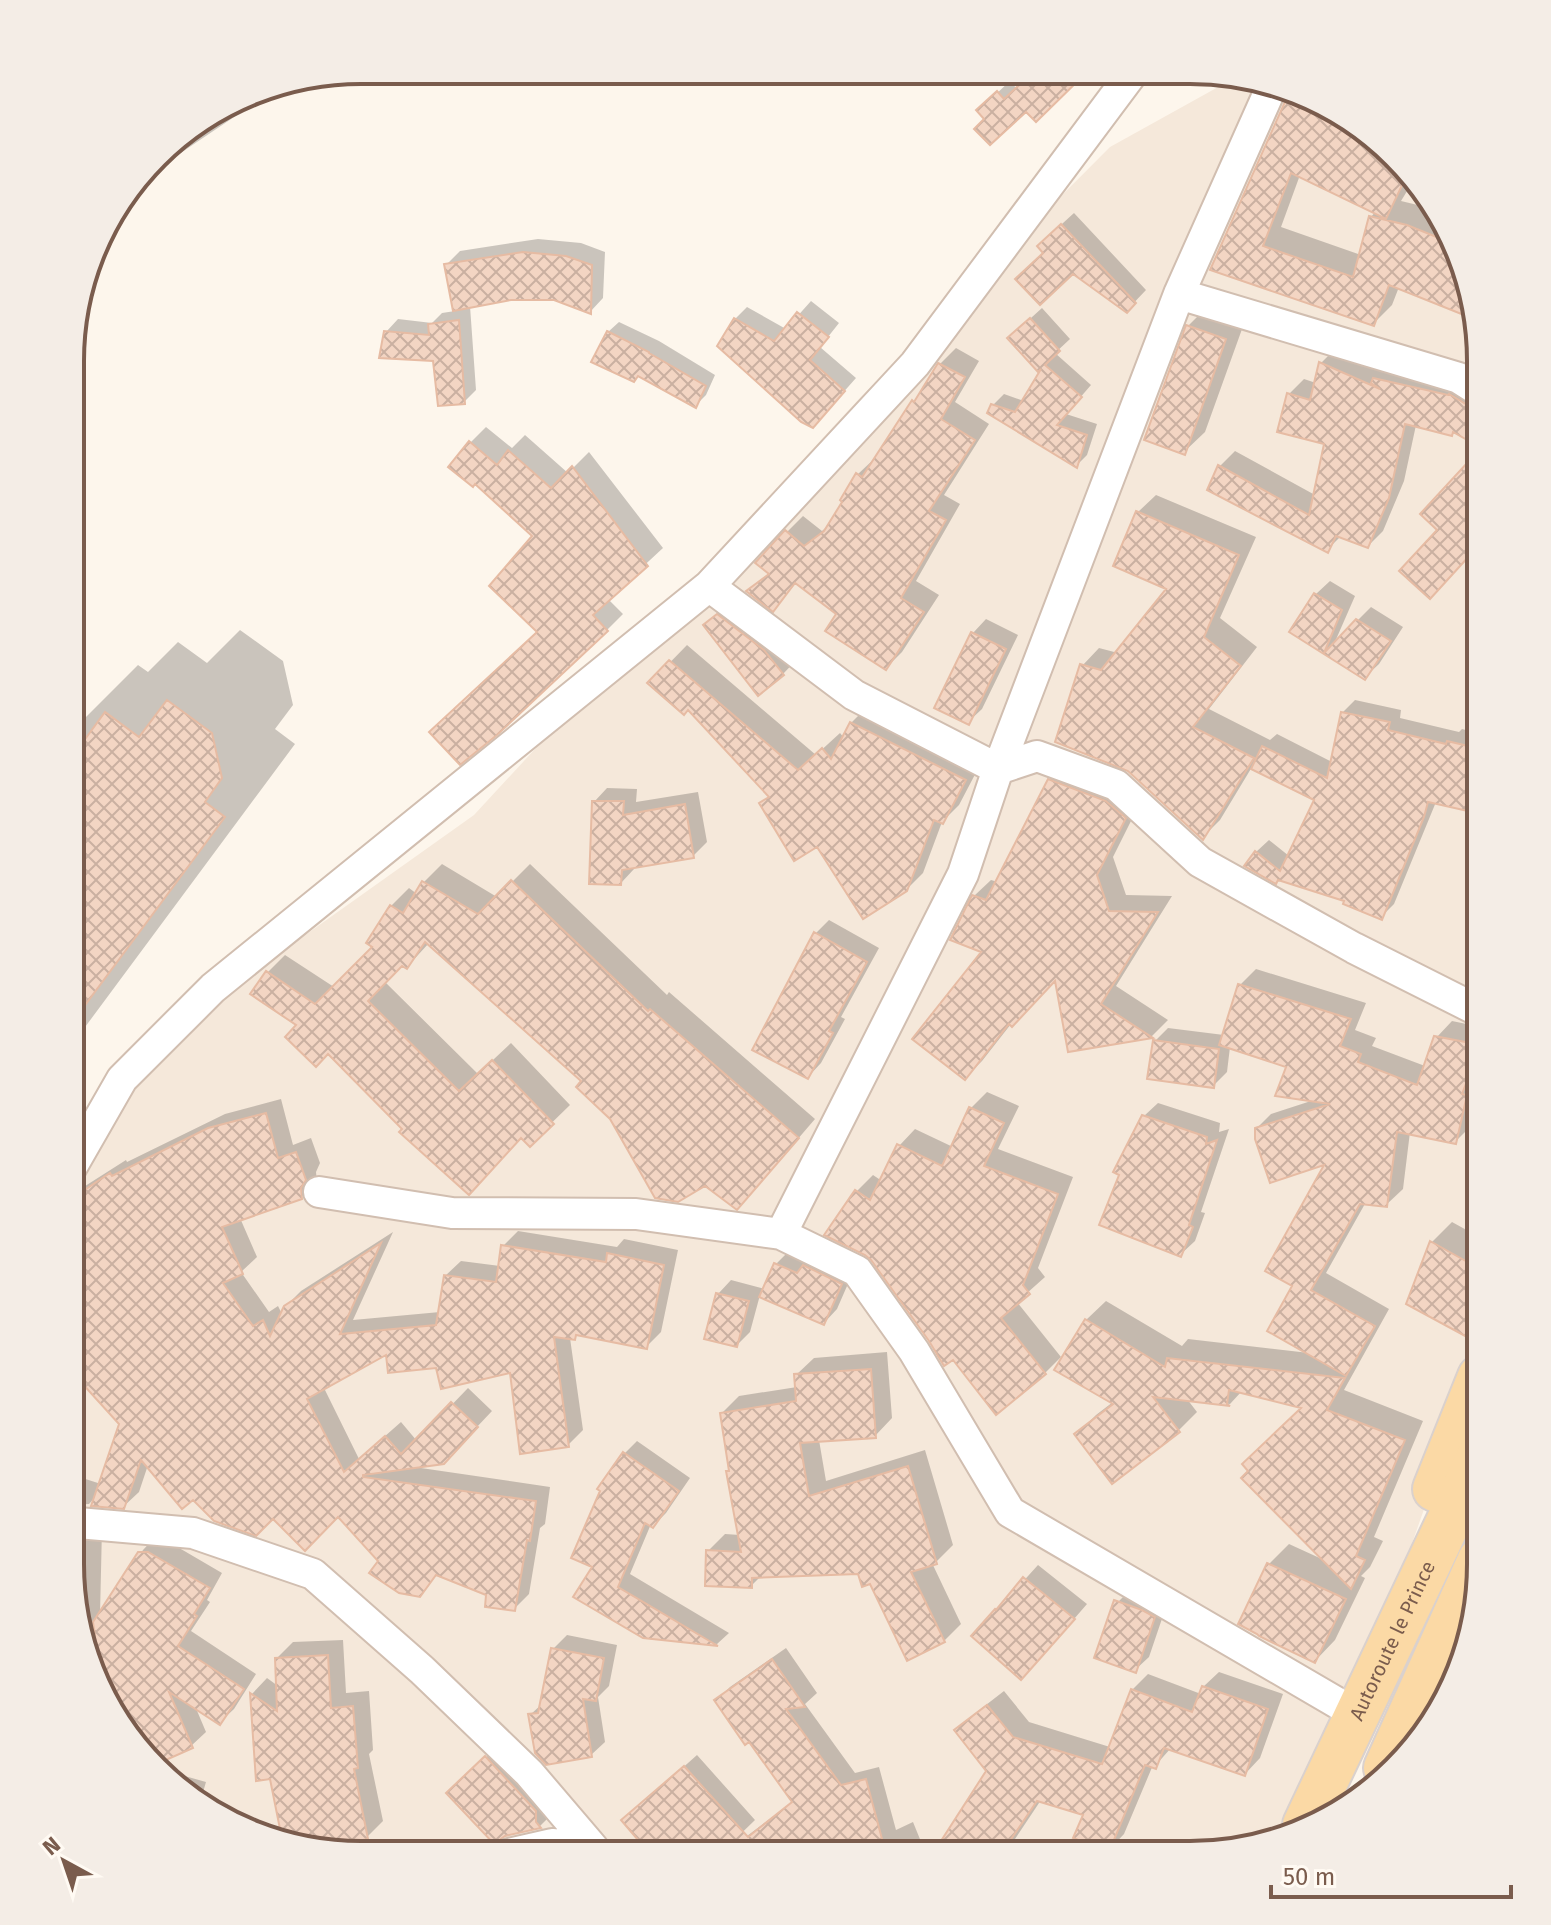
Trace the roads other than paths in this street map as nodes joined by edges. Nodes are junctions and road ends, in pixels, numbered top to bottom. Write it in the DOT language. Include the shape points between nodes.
graph roads {
  1 [pos="1124,84"];
  2 [pos="1268,95"];
  3 [pos="1179,294"];
  4 [pos="1467,383"];
  5 [pos="709,586"];
  6 [pos="998,769"];
  7 [pos="1466,1005"];
  8 [pos="84,1145"];
  9 [pos="319,1192"];
  10 [pos="781,1234"];
  11 [pos="1466,1411"];
  12 [pos="1466,1485"];
  13 [pos="84,1524"];
  14 [pos="1464,1597"];
  15 [pos="1453,1650"];
  16 [pos="1358,1715"];
  17 [pos="1407,1736"];
  18 [pos="1405,1739"];
  19 [pos="1311,1813"];
  20 [pos="585,1840"];
  1 -- 5 [label="street" via="915,364"];
  2 -- 3 [label="street"];
  3 -- 4 [label="street"];
  3 -- 6 [label="street"];
  5 -- 6 [label="street" via="854,695"];
  5 -- 8 [label="street" via="213,988 122,1079"];
  6 -- 7 [label="street" via="1037,756 1116,785 1200,862"];
  6 -- 10 [label="street" via="963,874"];
  9 -- 10 [label="street" via="452,1213 636,1214"];
  10 -- 16 [label="street" via="857,1271 914,1351 1010,1512"];
  11 -- 16 [label="main road"];
  12 -- 16 [label="main road, Autoroute le Prince"];
  13 -- 20 [label="street" via="193,1533 313,1574 518,1763"];
  14 -- 18 [label="main road"];
  15 -- 17 [label="main road"];
  16 -- 19 [label="main road, Autoroute le Prince"];
}
